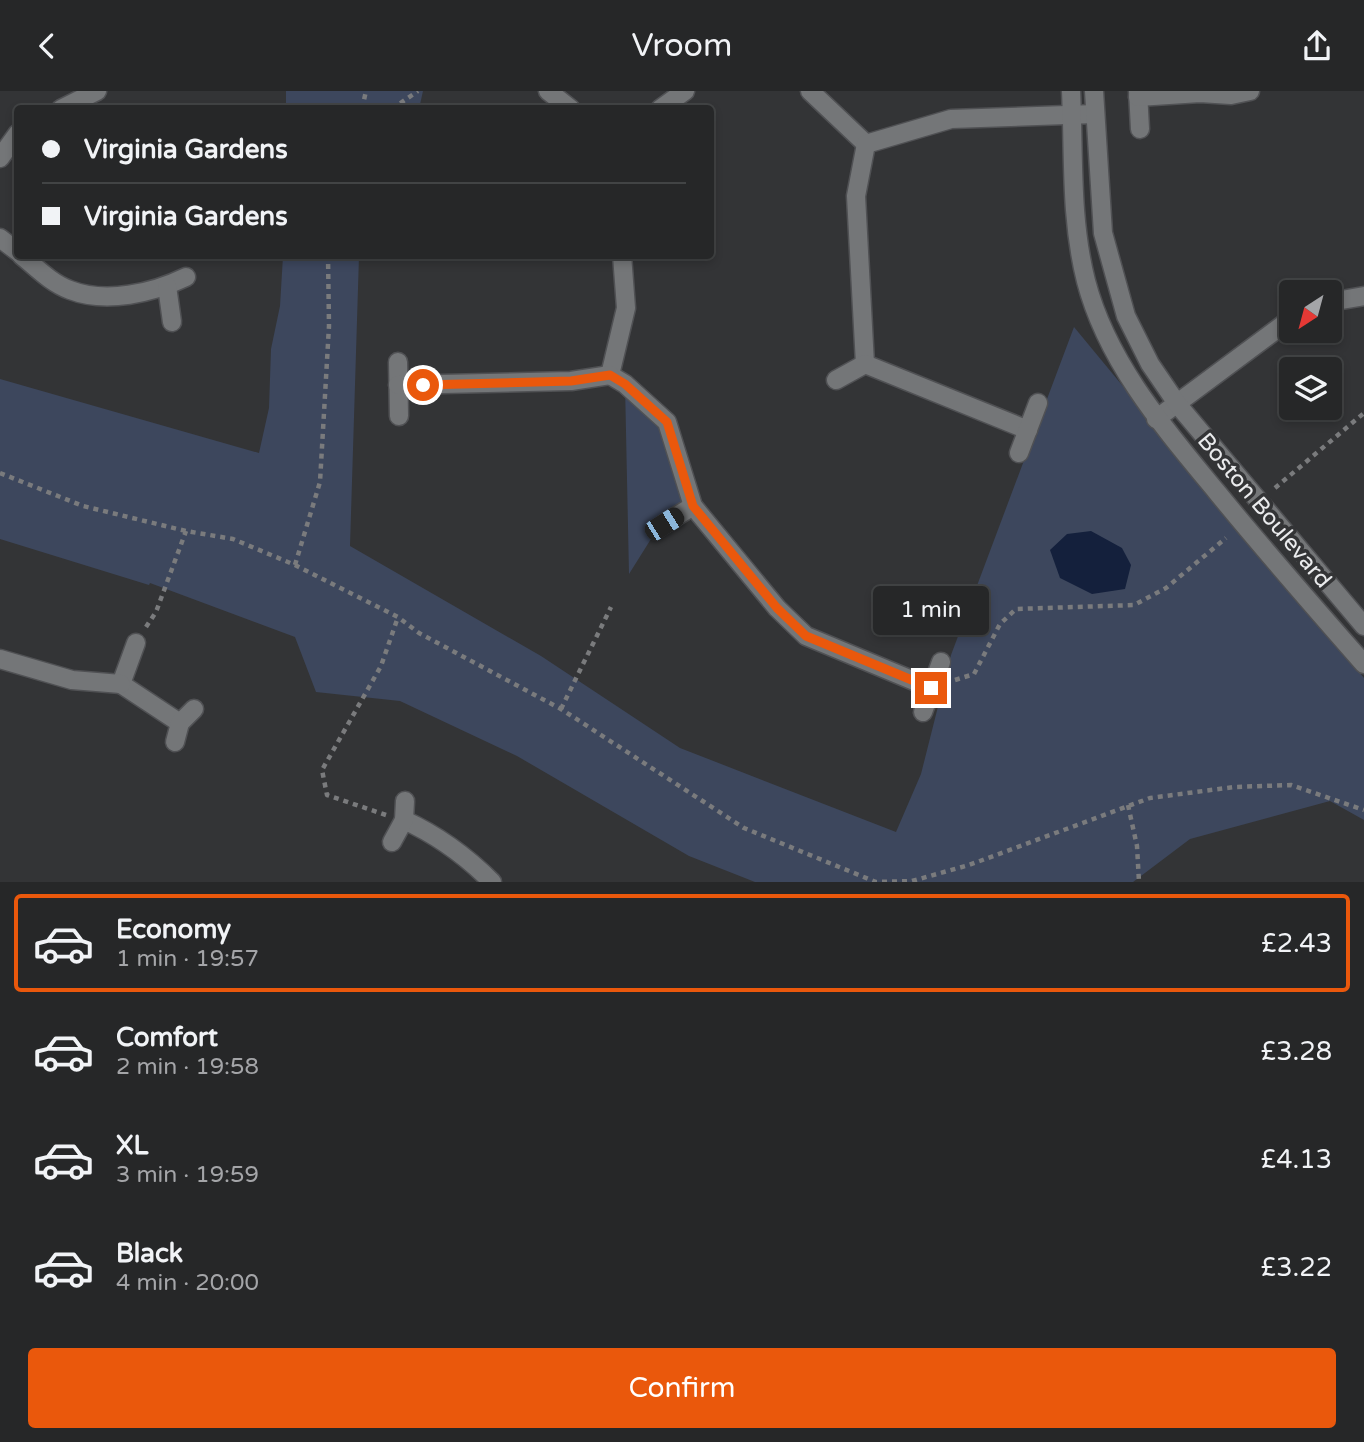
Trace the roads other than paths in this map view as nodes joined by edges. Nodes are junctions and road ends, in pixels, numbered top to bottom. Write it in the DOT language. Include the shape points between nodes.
graph roads {
  1 [pos="97,91"];
  2 [pos="548,91"];
  3 [pos="685,91"];
  4 [pos="810,91"];
  5 [pos="1071,91"];
  6 [pos="1094,91"];
  7 [pos="1250,91"];
  8 [pos="1138,94"];
  9 [pos="69,105"];
  10 [pos="566,105"];
  11 [pos="666,105"];
  12 [pos="1095,114"];
  13 [pos="1072,115"];
  14 [pos="1140,129"];
  15 [pos="14,138"];
  16 [pos="866,144"];
  17 [pos="0,157"];
  18 [pos="0,238"];
  19 [pos="14,250"];
  20 [pos="25,259"];
  21 [pos="622,259"];
  22 [pos="186,277"];
  23 [pos="167,286"];
  24 [pos="1364,296"];
  25 [pos="1342,300"];
  26 [pos="172,322"];
  27 [pos="1279,327"];
  28 [pos="398,362"];
  29 [pos="865,364"];
  30 [pos="610,375"];
  31 [pos="836,380"];
  32 [pos="398,386"];
  33 [pos="1038,403"];
  34 [pos="1178,405"];
  35 [pos="399,417"];
  36 [pos="1156,419"];
  37 [pos="1028,430"];
  38 [pos="1019,453"];
  39 [pos="693,506"];
  40 [pos="664,524"];
  41 [pos="1364,626"];
  42 [pos="136,643"];
  43 [pos="0,659"];
  44 [pos="1364,664"];
  45 [pos="121,684"];
  46 [pos="194,709"];
  47 [pos="923,712"];
  48 [pos="180,723"];
  49 [pos="175,742"];
  50 [pos="405,801"];
  51 [pos="404,820"];
  52 [pos="392,842"];
  53 [pos="492,882"];
  1 -- 9 [label="street"];
  2 -- 10 [label="street"];
  3 -- 11 [label="street"];
  4 -- 16 [label="street"];
  5 -- 13 [label="street, Boston Boulevard"];
  6 -- 12 [label="street, Boston Boulevard"];
  7 -- 8 [label="street"];
  8 -- 14 [label="street"];
  12 -- 13 [label="street"];
  12 -- 34 [label="street, Boston Boulevard" via="1101,220 1113,276 1126,316 1150,364"];
  13 -- 16 [label="street" via="951,119"];
  13 -- 36 [label="street, Boston Boulevard" via="1076,235 1086,283 1126,373"];
  15 -- 17 [label="street"];
  16 -- 29 [label="street" via="856,196"];
  18 -- 19 [label="street"];
  20 -- 23 [label="street" via="52,281 87,295"];
  21 -- 30 [label="street" via="626,308"];
  22 -- 23 [label="street"];
  23 -- 26 [label="street"];
  24 -- 25 [label="street"];
  27 -- 34 [label="street"];
  28 -- 32 [label="street"];
  29 -- 31 [label="street"];
  29 -- 37 [label="street"];
  30 -- 32 [label="street" via="571,381"];
  30 -- 39 [label="street" via="667,422"];
  32 -- 35 [label="street"];
  33 -- 37 [label="street"];
  34 -- 36 [label="street"];
  34 -- 41 [label="street, Boston Boulevard"];
  36 -- 44 [label="street, Boston Boulevard"];
  37 -- 38 [label="street"];
  39 -- 40 [label="street"];
  39 -- 47 [label="street" via="777,608 806,636 936,676"];
  42 -- 45 [label="street"];
  43 -- 45 [label="street" via="72,680"];
  45 -- 48 [label="street"];
  46 -- 48 [label="street"];
  48 -- 49 [label="street"];
  50 -- 51 [label="street"];
  51 -- 52 [label="street"];
  51 -- 53 [label="street" via="428,831"];
}
